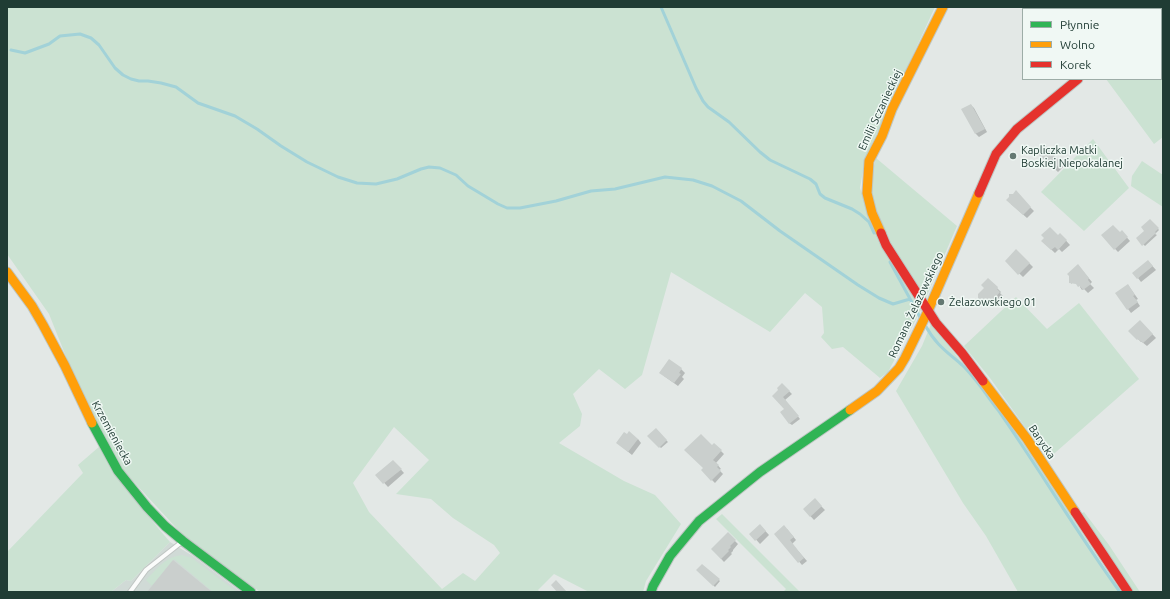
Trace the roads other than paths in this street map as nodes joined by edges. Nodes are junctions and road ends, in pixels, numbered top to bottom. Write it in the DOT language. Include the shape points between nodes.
graph roads {
  1 [pos="943,7"];
  2 [pos="1077,80"];
  3 [pos="7,272"];
  4 [pos="927,313"];
  5 [pos="183,541"];
  6 [pos="130,592"];
  7 [pos="251,592"];
  8 [pos="651,592"];
  9 [pos="1128,592"];
  1 -- 4 [label="street, Emilii Sczanieckiej" via="869,161 867,193 872,213 886,245"];
  2 -- 4 [label="street, Romana Żelazowskiego" via="1017,130 996,154"];
  3 -- 5 [label="street, Krzemieniecka" via="43,325 118,471 165,526"];
  4 -- 8 [label="street, Romana Żelazowskiego" via="905,358 876,391 760,472 699,521 670,556"];
  4 -- 9 [label="street, Barycka" via="962,353 1027,439"];
  5 -- 6 [label="lane" via="146,570"];
  5 -- 7 [label="street, Krzemieniecka"];
}
